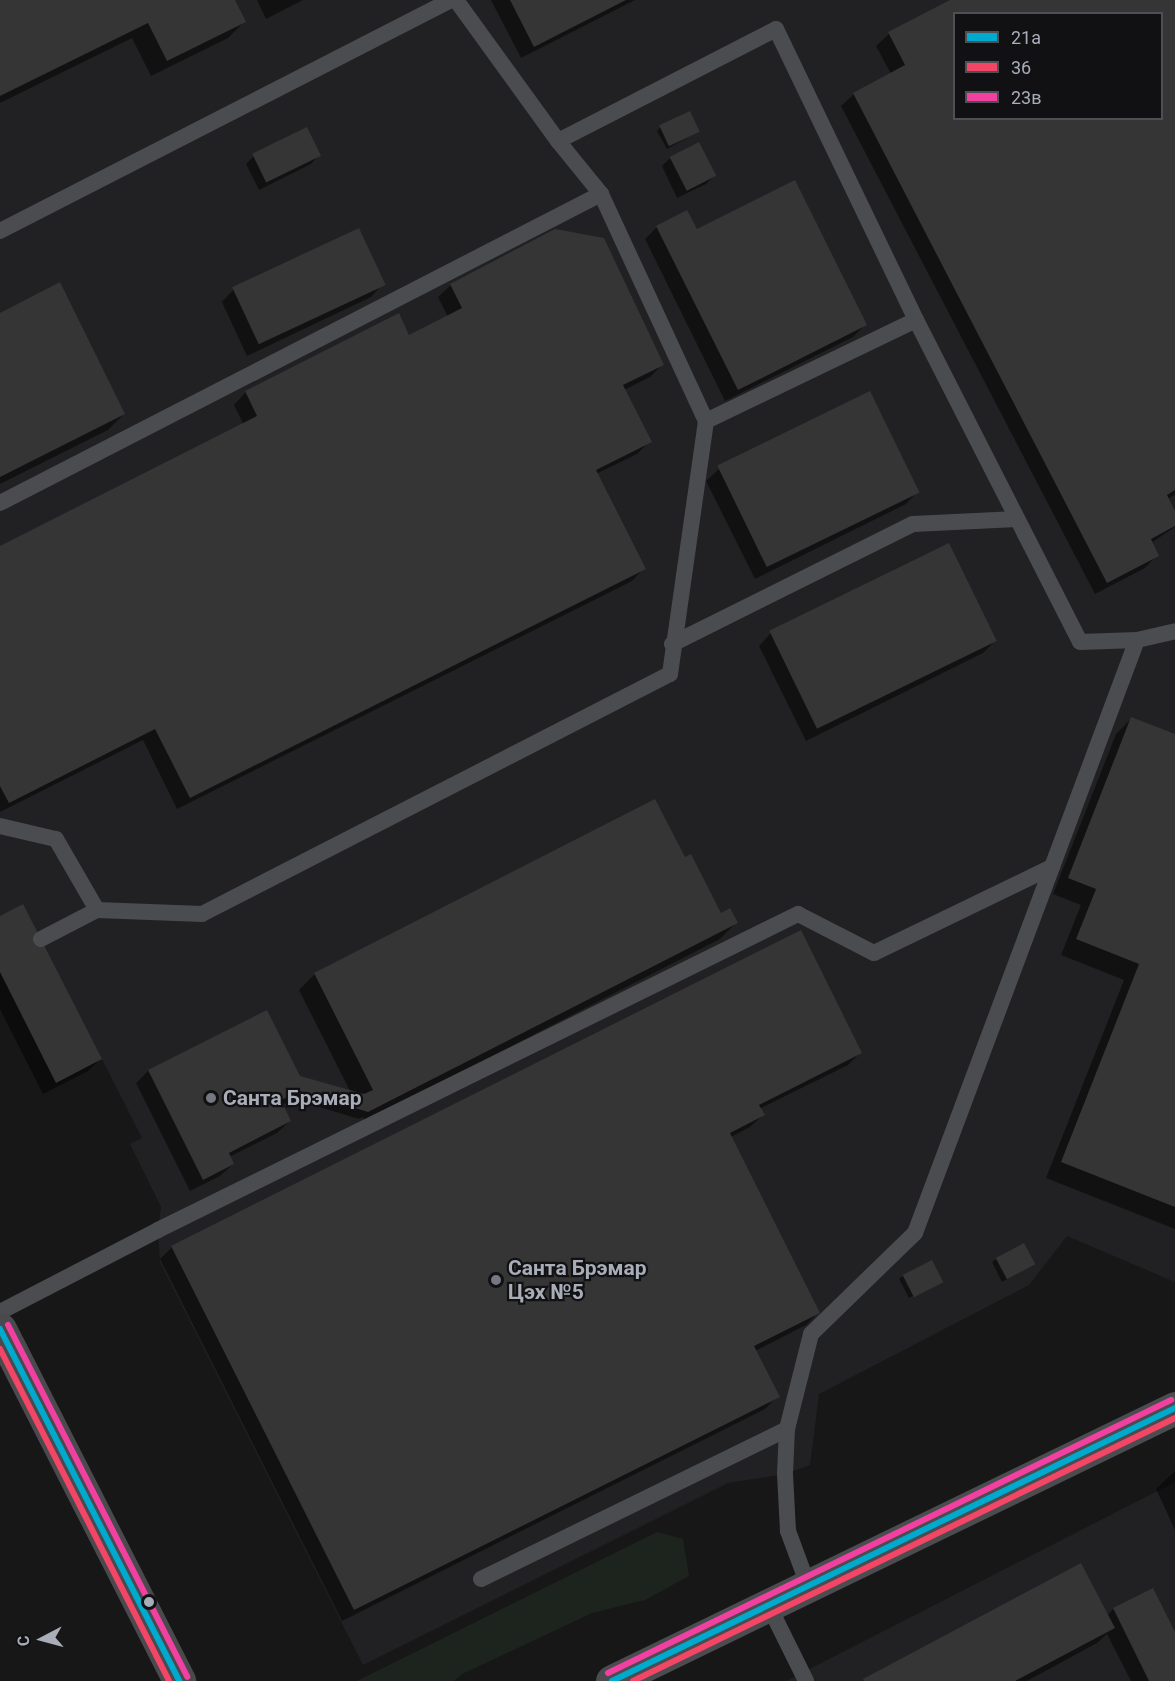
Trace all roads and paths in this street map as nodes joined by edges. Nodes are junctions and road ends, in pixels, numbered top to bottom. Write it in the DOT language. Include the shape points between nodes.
graph roads {
  1 [pos="451,0"];
  2 [pos="456,0"];
  3 [pos="558,141"];
  4 [pos="601,194"];
  5 [pos="0,231"];
  6 [pos="916,320"];
  7 [pos="706,421"];
  8 [pos="0,503"];
  9 [pos="1017,519"];
  10 [pos="1175,631"];
  11 [pos="1137,640"];
  12 [pos="672,644"];
  13 [pos="0,826"];
  14 [pos="1052,867"];
  15 [pos="97,910"];
  16 [pos="41,939"];
  17 [pos="0,1312"];
  18 [pos="0,1329"];
  19 [pos="1175,1408"];
  20 [pos="787,1429"];
  21 [pos="481,1579"];
  22 [pos="808,1585"];
  23 [pos="768,1604"];
  24 [pos="179,1681"];
  25 [pos="612,1681"];
  26 [pos="806,1681"];
  1 -- 5 [label="lane"];
  2 -- 3 [label="lane"];
  3 -- 4 [label="lane"];
  3 -- 6 [label="lane" via="776,29"];
  4 -- 7 [label="lane"];
  4 -- 8 [label="lane"];
  6 -- 7 [label="lane"];
  6 -- 9 [label="lane"];
  7 -- 12 [label="lane"];
  9 -- 11 [label="lane" via="1080,642"];
  9 -- 12 [label="lane" via="913,524"];
  10 -- 11 [label="lane"];
  11 -- 14 [label="lane"];
  12 -- 15 [label="lane" via="670,674 202,914"];
  13 -- 15 [label="lane" via="56,838"];
  14 -- 17 [label="lane" via="874,953 798,914"];
  14 -- 20 [label="lane" via="915,1233 811,1335"];
  15 -- 16 [label="lane"];
  18 -- 24 [label="main road"];
  19 -- 22 [label="street"];
  20 -- 21 [label="lane"];
  20 -- 22 [label="lane" via="789,1531"];
  22 -- 23 [label="street"];
  23 -- 25 [label="street"];
  23 -- 26 [label="lane"];
}
